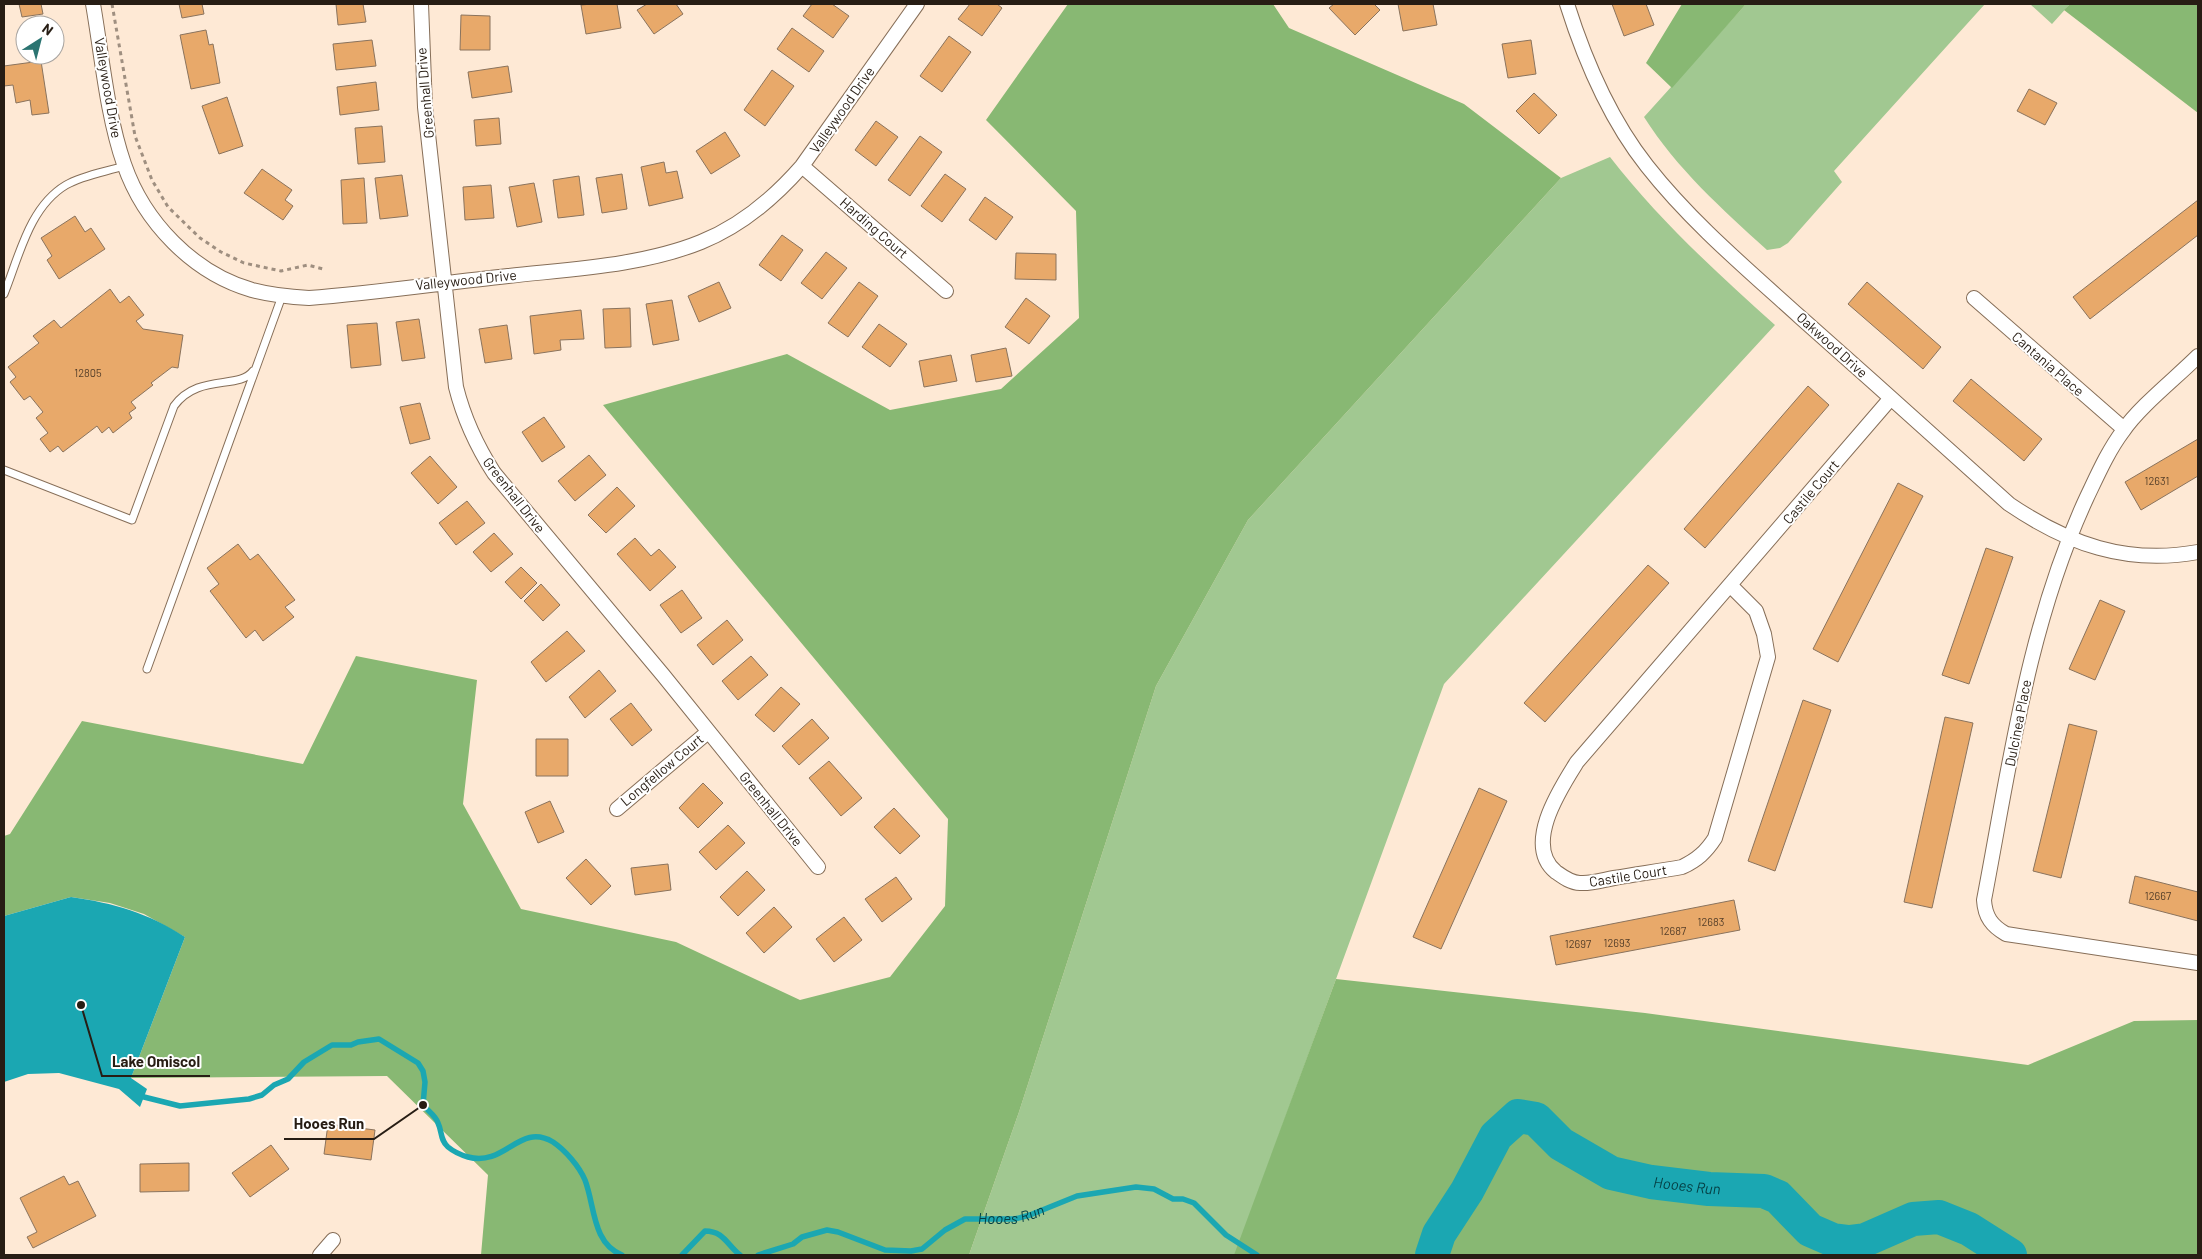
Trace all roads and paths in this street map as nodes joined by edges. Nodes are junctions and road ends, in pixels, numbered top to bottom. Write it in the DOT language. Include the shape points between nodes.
graph roads {
  1 [pos="93,4"];
  2 [pos="112,4"];
  3 [pos="421,4"];
  4 [pos="917,4"];
  5 [pos="1567,4"];
  6 [pos="124,166"];
  7 [pos="802,166"];
  8 [pos="323,269"];
  9 [pos="445,283"];
  10 [pos="946,291"];
  11 [pos="4,294"];
  12 [pos="282,296"];
  13 [pos="1974,298"];
  14 [pos="2198,356"];
  15 [pos="257,367"];
  16 [pos="1891,398"];
  17 [pos="2124,429"];
  18 [pos="4,470"];
  19 [pos="2069,539"];
  20 [pos="2198,552"];
  21 [pos="1731,586"];
  22 [pos="146,669"];
  23 [pos="708,732"];
  24 [pos="616,809"];
  25 [pos="818,867"];
  26 [pos="2198,963"];
  27 [pos="333,1240"];
  28 [pos="320,1255"];
  1 -- 6 [label="street, Valleywood Drive"];
  2 -- 8 [label="path" via="135,136 152,180 168,207 200,238 244,263 282,271 308,265"];
  3 -- 9 [label="street, Greenhall Drive" via="425,107"];
  4 -- 7 [label="street, Valleywood Drive"];
  5 -- 16 [label="street, Oakwood Drive" via="1580,46 1599,88 1620,128 1646,165 1681,207"];
  6 -- 11 [label="lane" via="75,181 49,197 37,212"];
  6 -- 12 [label="street, Valleywood Drive" via="153,220 200,265 225,280"];
  7 -- 9 [label="street, Valleywood Drive" via="761,207 702,242 670,253 586,267"];
  7 -- 10 [label="street, Harding Court"];
  9 -- 12 [label="street, Valleywood Drive" via="338,296"];
  9 -- 23 [label="street, Greenhall Drive" via="456,387 463,416 475,443 494,472"];
  12 -- 15 [label="lane"];
  13 -- 17 [label="street, Cantania Place"];
  14 -- 17 [label="street, Dulcinea Place"];
  15 -- 18 [label="lane" via="243,379 200,386 179,398 132,520"];
  15 -- 22 [label="lane"];
  16 -- 19 [label="street, Oakwood Drive" via="2008,504"];
  16 -- 21 [label="street, Castile Court"];
  17 -- 19 [label="street, Dulcinea Place" via="2109,450"];
  19 -- 20 [label="street, Oakwood Drive" via="2118,553 2150,556"];
  19 -- 26 [label="street, Dulcinea Place" via="2027,675 1984,900 1985,910 1996,928 2006,934"];
  21 -- 21 [label="street, Castile Court" via="1578,762 1562,788 1549,815 1541,844 1552,869 1563,878 1582,884 1682,867 1696,860 1715,838 1768,657 1756,611"];
  23 -- 24 [label="street, Longfellow Court"];
  23 -- 25 [label="street, Greenhall Drive"];
  27 -- 28 [label="street"];
}
